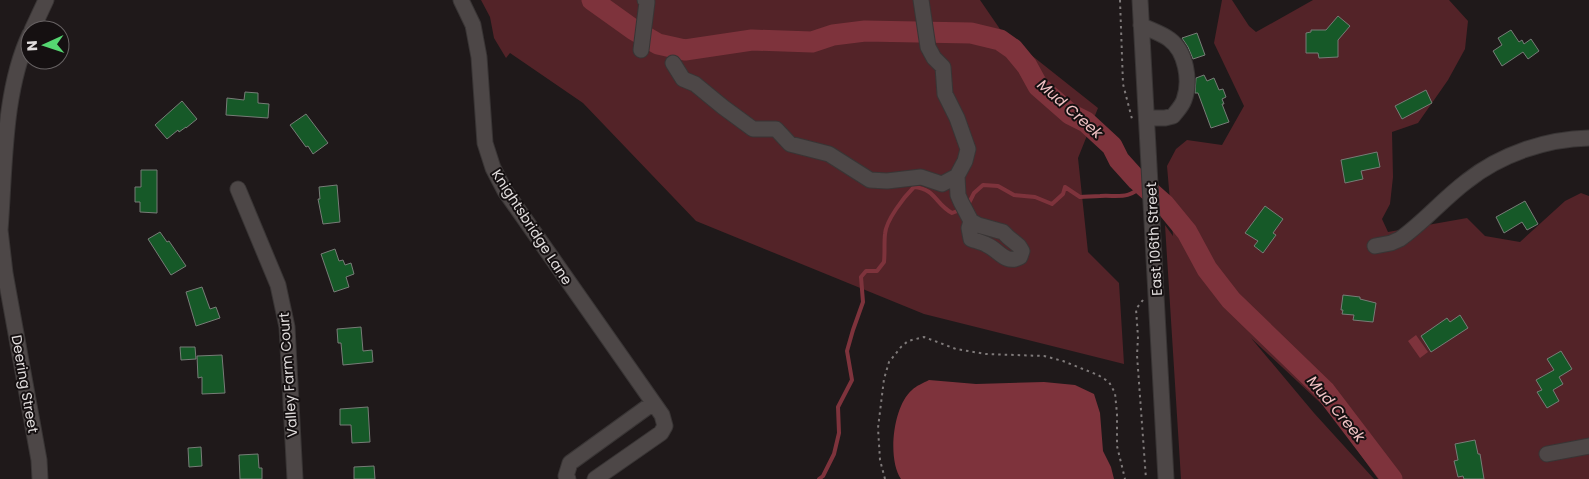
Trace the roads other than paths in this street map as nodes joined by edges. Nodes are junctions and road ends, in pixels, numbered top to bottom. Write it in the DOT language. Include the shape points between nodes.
graph roads {
  1 [pos="46,0"];
  2 [pos="461,0"];
  3 [pos="645,0"];
  4 [pos="921,0"];
  5 [pos="1140,0"];
  6 [pos="37,20"];
  7 [pos="1141,25"];
  8 [pos="641,50"];
  9 [pos="20,58"];
  10 [pos="673,63"];
  11 [pos="1140,119"];
  12 [pos="1589,138"];
  13 [pos="957,176"];
  14 [pos="942,184"];
  15 [pos="238,189"];
  16 [pos="0,230"];
  17 [pos="1375,246"];
  18 [pos="653,403"];
  19 [pos="1589,446"];
  20 [pos="1547,454"];
  21 [pos="40,479"];
  22 [pos="295,479"];
  23 [pos="568,479"];
  24 [pos="595,479"];
  25 [pos="1166,479"];
  1 -- 6 [label="street"];
  2 -- 18 [label="street, Knightsbridge Lane" via="473,25 479,57 485,143 493,168 505,191"];
  3 -- 8 [label="street"];
  4 -- 13 [label="street" via="928,48 943,68 945,94 968,149"];
  5 -- 7 [label="street, East 106th Street"];
  7 -- 11 [label="street, East 106th Street"];
  7 -- 11 [label="street" via="1171,40 1182,55 1187,85 1184,99 1173,116"];
  9 -- 16 [label="street, Deering Street" via="12,93"];
  10 -- 14 [label="street" via="683,78 753,129 776,129 790,144 829,154 870,180 921,177"];
  11 -- 25 [label="street, East 106th Street" via="1149,153"];
  12 -- 17 [label="street" via="1532,147 1501,160 1467,181 1400,239"];
  13 -- 14 [label="street"];
  13 -- 14 [label="street" via="964,209"];
  15 -- 22 [label="street, Valley Farm Court" via="278,285 284,309"];
  16 -- 21 [label="street, Deering Street"];
  18 -- 23 [label="street" via="570,463"];
  18 -- 24 [label="street, Knightsbridge Lane" via="665,426 661,433"];
  19 -- 20 [label="street"];
}
